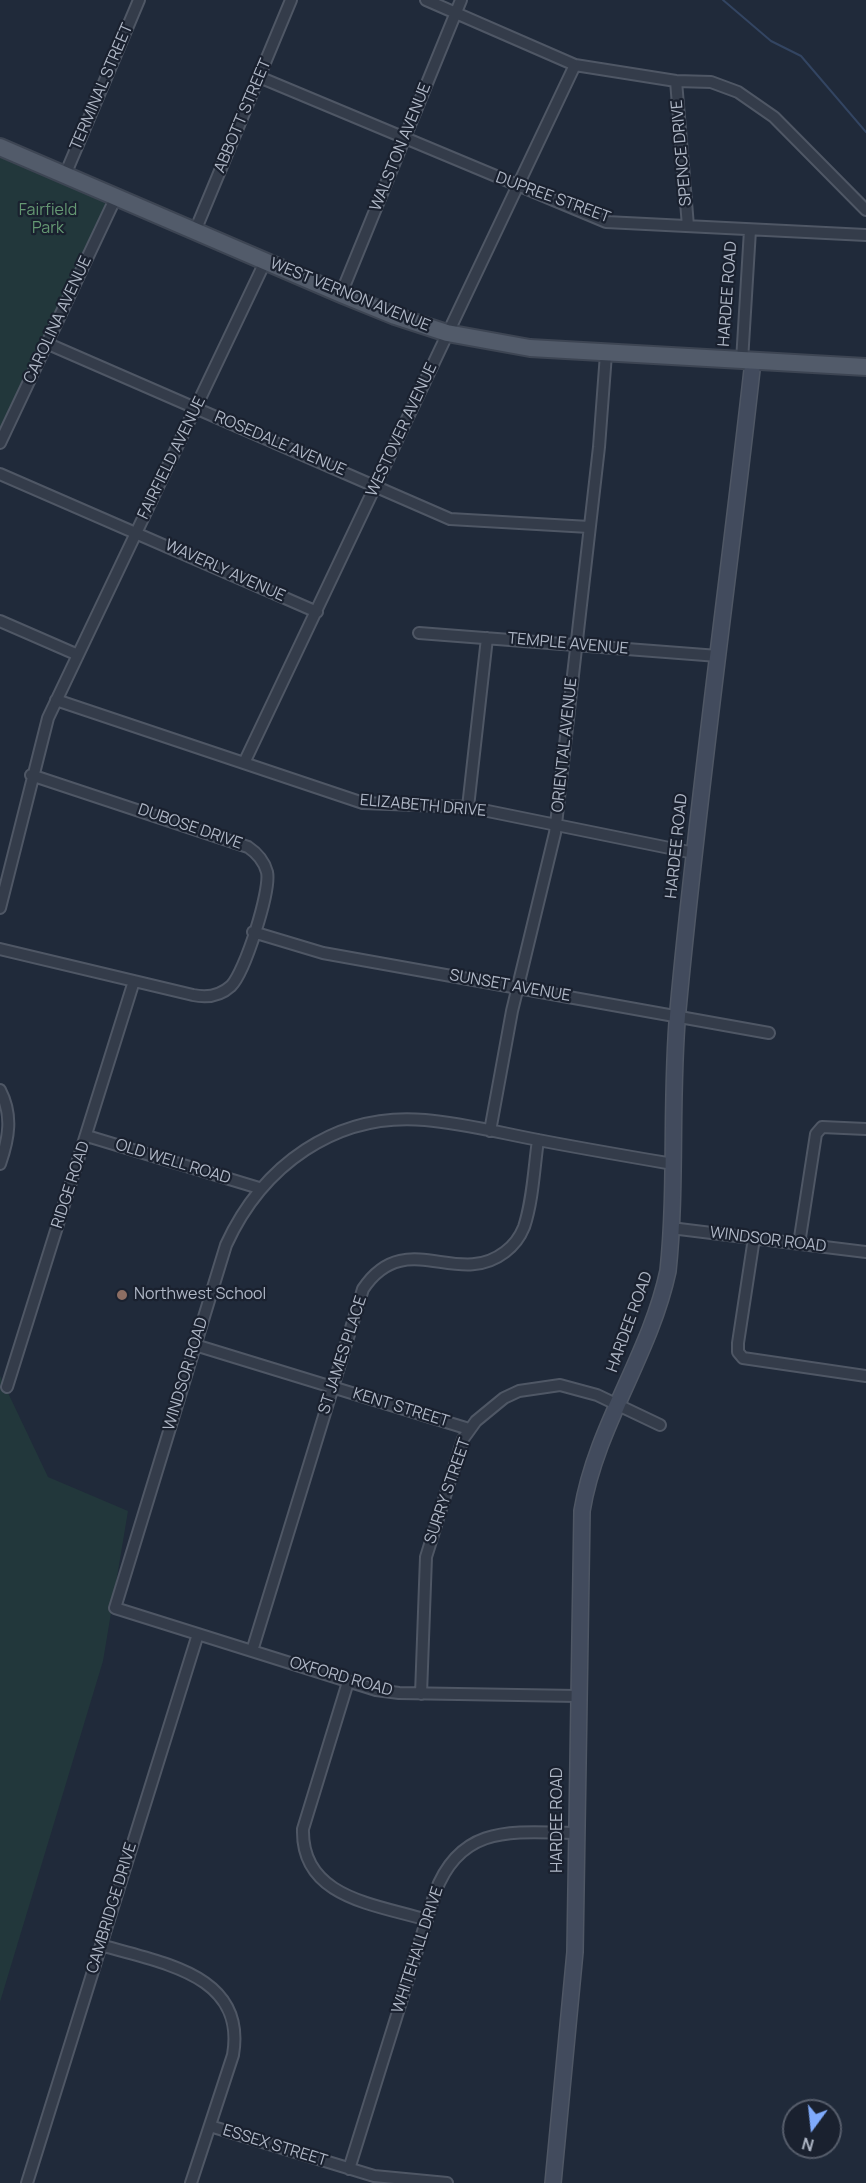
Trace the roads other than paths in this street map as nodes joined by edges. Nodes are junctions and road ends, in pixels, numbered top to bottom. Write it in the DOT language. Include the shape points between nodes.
graph roads {
  1 [pos="139,0"];
  2 [pos="291,0"];
  3 [pos="426,0"];
  4 [pos="461,0"];
  5 [pos="456,13"];
  6 [pos="575,65"];
  7 [pos="259,78"];
  8 [pos="676,81"];
  9 [pos="404,138"];
  10 [pos="0,147"];
  11 [pos="65,175"];
  12 [pos="518,187"];
  13 [pos="116,197"];
  14 [pos="866,210"];
  15 [pos="688,226"];
  16 [pos="750,230"];
  17 [pos="195,231"];
  18 [pos="866,236"];
  19 [pos="265,262"];
  20 [pos="341,294"];
  21 [pos="447,333"];
  22 [pos="46,343"];
  23 [pos="606,354"];
  24 [pos="747,361"];
  25 [pos="866,367"];
  26 [pos="196,408"];
  27 [pos="0,443"];
  28 [pos="0,474"];
  29 [pos="376,485"];
  30 [pos="589,527"];
  31 [pos="136,532"];
  32 [pos="317,612"];
  33 [pos="0,621"];
  34 [pos="419,633"];
  35 [pos="487,638"];
  36 [pos="576,645"];
  37 [pos="78,655"];
  38 [pos="718,656"];
  39 [pos="56,700"];
  40 [pos="244,763"];
  41 [pos="32,775"];
  42 [pos="468,807"];
  43 [pos="556,824"];
  44 [pos="694,853"];
  45 [pos="0,908"];
  46 [pos="253,932"];
  47 [pos="0,949"];
  48 [pos="134,981"];
  49 [pos="517,987"];
  50 [pos="678,1016"];
  51 [pos="769,1033"];
  52 [pos="0,1090"];
  53 [pos="866,1130"];
  54 [pos="490,1131"];
  55 [pos="87,1136"];
  56 [pos="538,1140"];
  57 [pos="0,1164"];
  58 [pos="673,1164"];
  59 [pos="259,1188"];
  60 [pos="671,1228"];
  61 [pos="754,1238"];
  62 [pos="799,1244"];
  63 [pos="866,1252"];
  64 [pos="195,1345"];
  65 [pos="866,1376"];
  66 [pos="7,1388"];
  67 [pos="332,1388"];
  68 [pos="617,1406"];
  69 [pos="660,1425"];
  70 [pos="469,1429"];
  71 [pos="148,1618"];
  72 [pos="198,1634"];
  73 [pos="252,1651"];
  74 [pos="348,1682"];
  75 [pos="421,1694"];
  76 [pos="577,1696"];
  77 [pos="577,1833"];
  78 [pos="427,1920"];
  79 [pos="101,1945"];
  80 [pos="210,2126"];
  81 [pos="349,2169"];
  82 [pos="27,2183"];
  83 [pos="191,2183"];
  84 [pos="447,2183"];
  85 [pos="553,2183"];
  1 -- 11 [label="street, TERMINAL STREET"];
  2 -- 7 [label="street, ABBOTT STREET"];
  3 -- 5 [label="street"];
  4 -- 5 [label="street, WALSTON AVENUE"];
  5 -- 6 [label="street"];
  5 -- 9 [label="street, WALSTON AVENUE"];
  6 -- 8 [label="street"];
  6 -- 12 [label="street, WESTOVER AVENUE"];
  7 -- 9 [label="street, DUPREE STREET"];
  7 -- 17 [label="street, ABBOTT STREET"];
  8 -- 14 [label="street" via="717,83 754,101"];
  8 -- 15 [label="street, SPENCE DRIVE"];
  9 -- 12 [label="street, DUPREE STREET"];
  9 -- 20 [label="street, WALSTON AVENUE"];
  10 -- 11 [label="main road, WEST VERNON AVENUE"];
  11 -- 13 [label="main road, WEST VERNON AVENUE"];
  12 -- 15 [label="street, DUPREE STREET" via="606,222"];
  12 -- 21 [label="street, WESTOVER AVENUE"];
  13 -- 17 [label="main road, WEST VERNON AVENUE"];
  13 -- 22 [label="street, CAROLINA AVENUE"];
  15 -- 16 [label="street, DUPREE STREET"];
  16 -- 18 [label="street, DUPREE STREET"];
  16 -- 24 [label="street, HARDEE ROAD"];
  17 -- 19 [label="main road, WEST VERNON AVENUE"];
  19 -- 20 [label="main road, WEST VERNON AVENUE"];
  19 -- 26 [label="street, FAIRFIELD AVENUE"];
  20 -- 21 [label="main road, WEST VERNON AVENUE"];
  21 -- 23 [label="main road, WEST VERNON AVENUE" via="531,348"];
  21 -- 29 [label="street, WESTOVER AVENUE"];
  22 -- 26 [label="street, ROSEDALE AVENUE"];
  22 -- 27 [label="street, CAROLINA AVENUE"];
  23 -- 24 [label="main road, WEST VERNON AVENUE"];
  23 -- 30 [label="street, ORIENTAL AVENUE"];
  24 -- 25 [label="main road, WEST VERNON AVENUE"];
  24 -- 38 [label="street, HARDEE ROAD" via="731,564"];
  26 -- 29 [label="street, ROSEDALE AVENUE"];
  26 -- 31 [label="street, FAIRFIELD AVENUE"];
  28 -- 31 [label="street, WAVERLY AVENUE"];
  29 -- 30 [label="street, ROSEDALE AVENUE" via="450,519"];
  29 -- 32 [label="street, WESTOVER AVENUE"];
  30 -- 36 [label="street, ORIENTAL AVENUE"];
  31 -- 32 [label="street, WAVERLY AVENUE"];
  31 -- 37 [label="street, FAIRFIELD AVENUE"];
  32 -- 40 [label="street, WESTOVER AVENUE"];
  33 -- 37 [label="street"];
  34 -- 35 [label="street, TEMPLE AVENUE"];
  35 -- 36 [label="street, TEMPLE AVENUE"];
  35 -- 42 [label="street"];
  36 -- 38 [label="street, TEMPLE AVENUE"];
  36 -- 43 [label="street, ORIENTAL AVENUE"];
  37 -- 39 [label="street, FAIRFIELD AVENUE"];
  38 -- 44 [label="street, HARDEE ROAD"];
  39 -- 40 [label="street, ELIZABETH DRIVE"];
  39 -- 41 [label="street, FAIRFIELD AVENUE"];
  40 -- 42 [label="street, ELIZABETH DRIVE" via="363,803"];
  41 -- 45 [label="street, FAIRFIELD AVENUE"];
  41 -- 46 [label="street, DUBOSE DRIVE" via="248,847 264,864 267,880"];
  42 -- 43 [label="street, ELIZABETH DRIVE"];
  43 -- 44 [label="street, ELIZABETH DRIVE"];
  43 -- 49 [label="street, ORIENTAL AVENUE"];
  44 -- 50 [label="street, HARDEE ROAD"];
  46 -- 48 [label="street, DUBOSE DRIVE" via="241,971 222,993 204,997"];
  46 -- 49 [label="street, SUNSET AVENUE" via="323,953"];
  47 -- 48 [label="street, DUBOSE DRIVE"];
  48 -- 55 [label="street, RIDGE ROAD"];
  49 -- 50 [label="street, SUNSET AVENUE"];
  49 -- 54 [label="street, ORIENTAL AVENUE"];
  50 -- 51 [label="street, SUNSET AVENUE"];
  50 -- 58 [label="street, HARDEE ROAD"];
  52 -- 57 [label="street" via="9,1124"];
  53 -- 62 [label="street" via="832,1125 822,1127 816,1134"];
  54 -- 56 [label="street, WINDSOR ROAD"];
  54 -- 59 [label="street, WINDSOR ROAD" via="423,1120 370,1123 344,1130 300,1153"];
  55 -- 59 [label="street, OLD WELL ROAD"];
  55 -- 66 [label="street, RIDGE ROAD"];
  56 -- 58 [label="street, WINDSOR ROAD"];
  56 -- 67 [label="street, ST JAMES PLACE" via="526,1220 513,1244 497,1257 477,1264 406,1258 377,1272 363,1289"];
  58 -- 60 [label="street, HARDEE ROAD"];
  59 -- 64 [label="street, WINDSOR ROAD" via="226,1245"];
  60 -- 61 [label="street, WINDSOR ROAD"];
  60 -- 68 [label="street, HARDEE ROAD" via="664,1289"];
  61 -- 62 [label="street, WINDSOR ROAD"];
  61 -- 65 [label="street" via="738,1352 743,1358"];
  62 -- 63 [label="street, WINDSOR ROAD"];
  64 -- 67 [label="street, KENT STREET"];
  64 -- 71 [label="street, WINDSOR ROAD" via="115,1608"];
  67 -- 70 [label="street, KENT STREET"];
  67 -- 73 [label="street, ST JAMES PLACE"];
  68 -- 69 [label="street, SURRY STREET"];
  68 -- 70 [label="street, SURRY STREET" via="578,1388 539,1386 504,1398"];
  68 -- 76 [label="street, HARDEE ROAD" via="591,1466 582,1511"];
  70 -- 75 [label="street, SURRY STREET" via="426,1557"];
  71 -- 72 [label="street, OXFORD ROAD"];
  72 -- 73 [label="street, OXFORD ROAD"];
  72 -- 79 [label="street, CAMBRIDGE DRIVE"];
  73 -- 74 [label="street, OXFORD ROAD"];
  74 -- 75 [label="street, OXFORD ROAD"];
  74 -- 78 [label="street" via="303,1829 304,1853 316,1875 330,1887"];
  75 -- 76 [label="street, OXFORD ROAD"];
  76 -- 77 [label="street, HARDEE ROAD"];
  77 -- 78 [label="street, WHITEHALL DRIVE" via="511,1832 473,1843 454,1857 445,1870"];
  77 -- 85 [label="street, HARDEE ROAD" via="575,1952"];
  78 -- 81 [label="street, WHITEHALL DRIVE"];
  79 -- 80 [label="street" via="197,1976 224,2001 234,2027 235,2046"];
  79 -- 82 [label="street, CAMBRIDGE DRIVE"];
  80 -- 81 [label="street, ESSEX STREET"];
  80 -- 83 [label="street"];
  81 -- 84 [label="street, ESSEX STREET" via="374,2176"];
}
